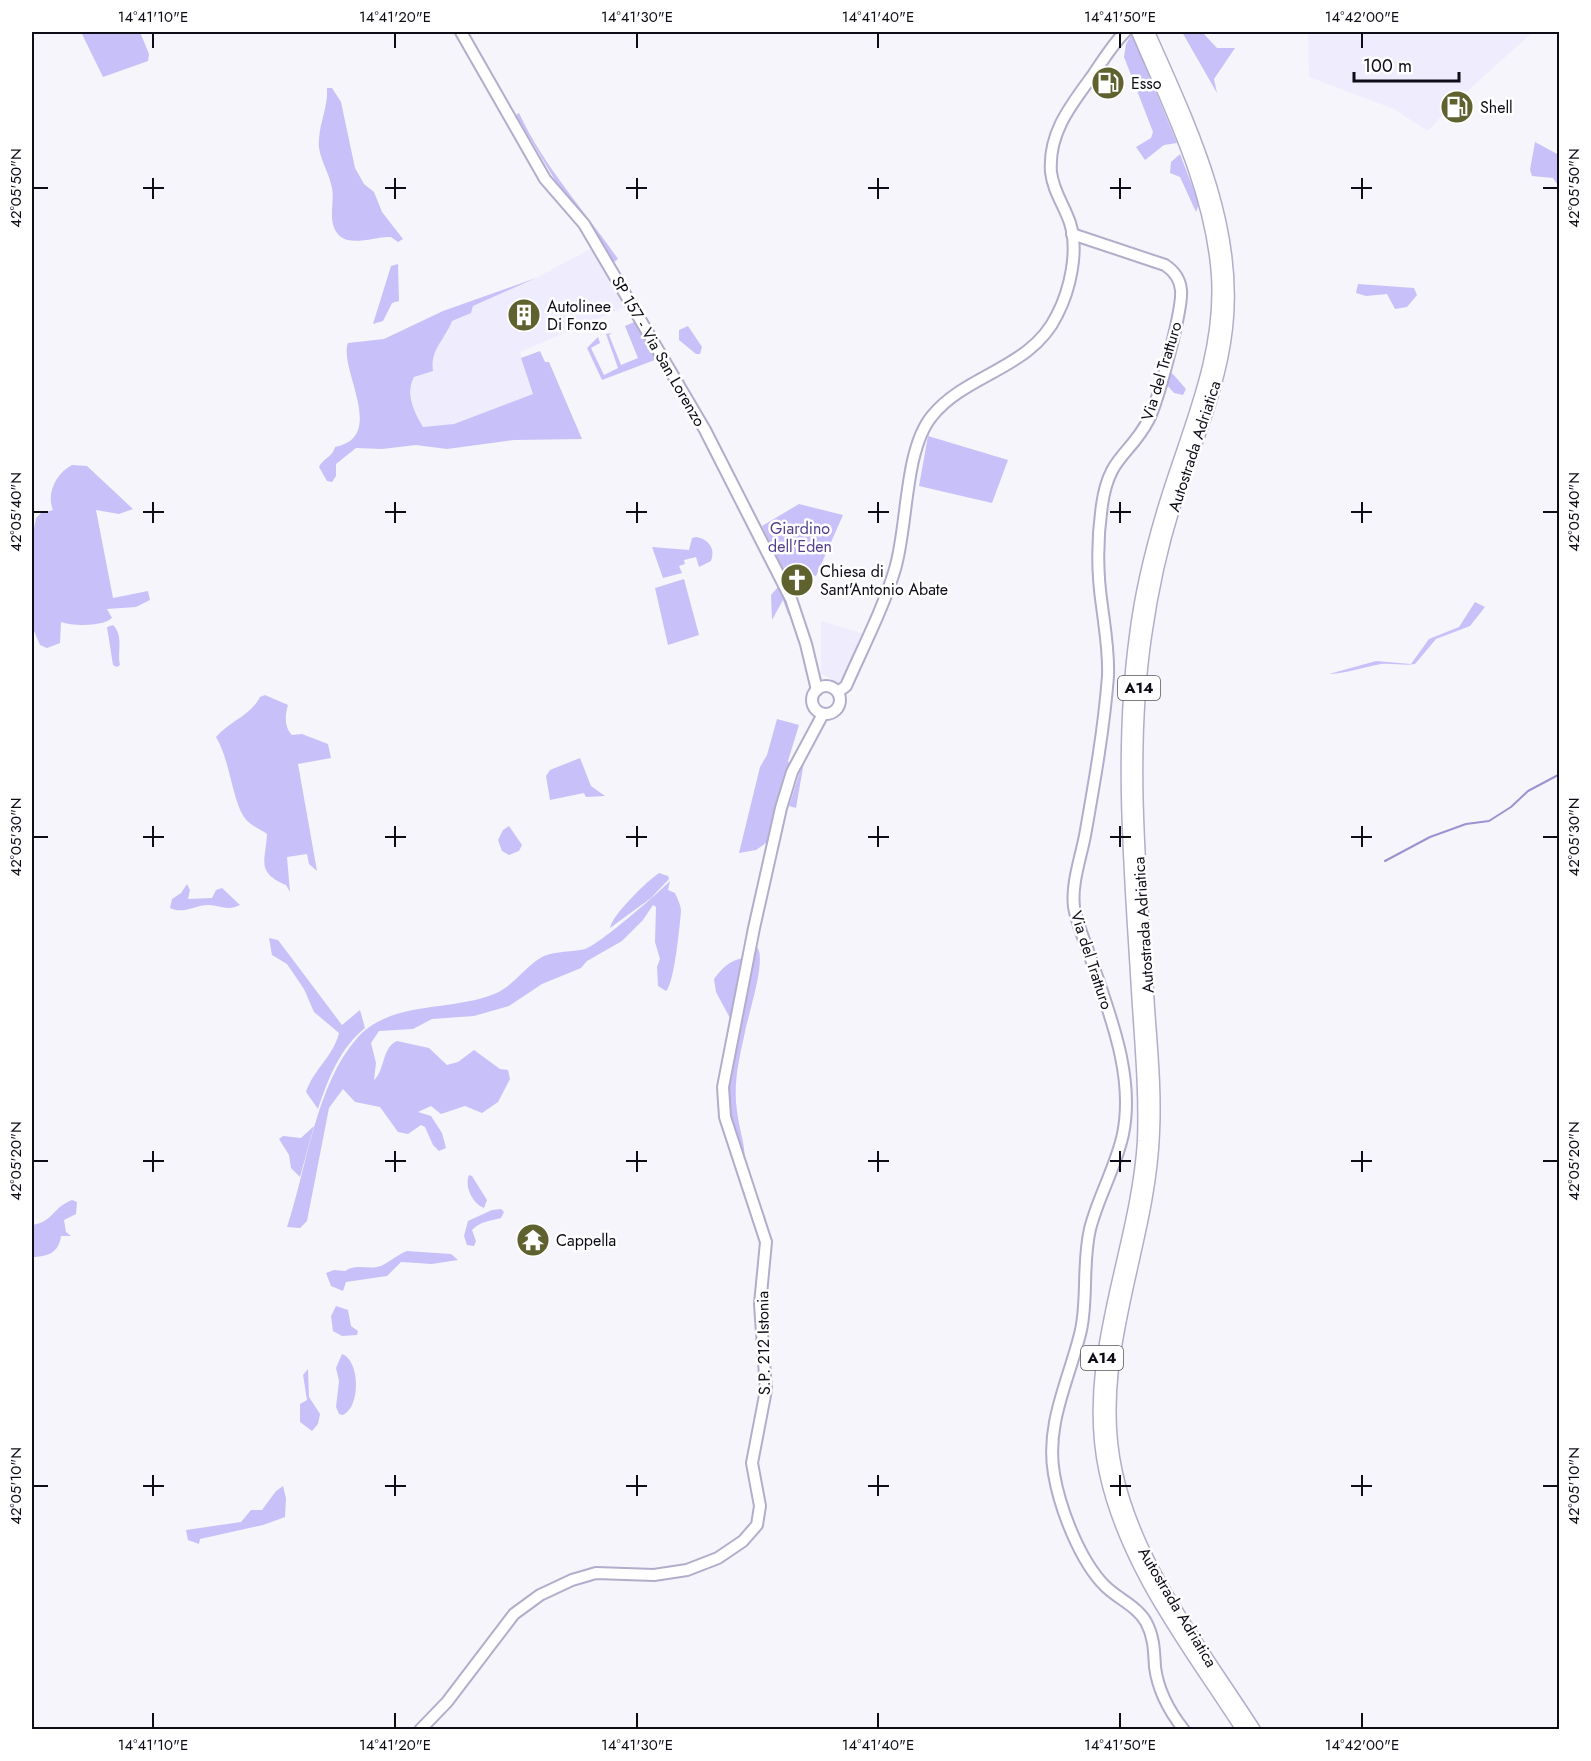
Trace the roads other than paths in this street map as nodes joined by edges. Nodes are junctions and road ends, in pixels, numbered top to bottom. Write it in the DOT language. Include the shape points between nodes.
graph roads {
  1 [pos="461,32"];
  2 [pos="1125,32"];
  3 [pos="1142,32"];
  4 [pos="1072,234"];
  5 [pos="1201,416"];
  6 [pos="817,690"];
  7 [pos="838,692"];
  8 [pos="823,714"];
  9 [pos="420,1730"];
  10 [pos="1184,1730"];
  11 [pos="1243,1730"];
  12 [pos="1254,1730"];
  1 -- 6 [label="main road, SP 157 - Via San Lorenzo" via="545,179 584,224 705,430 791,599"];
  2 -- 4 [label="main road" via="1065,114 1053,143 1052,175"];
  3 -- 5 [label="highway, Autostrada Adriatica / A14" via="1191,150 1212,229 1218,288 1213,349"];
  4 -- 7 [label="main road" via="1067,288 1045,337 1002,369 964,389 931,416 924,429 917,446 896,567 846,686"];
  4 -- 10 [label="main road, Via del Tratturo" via="1165,265 1177,277 1181,297 1152,413 1110,470 1100,521 1098,565 1108,673 1074,891 1075,911 1110,1016 1126,1101 1123,1133 1090,1227 1081,1332 1060,1397 1052,1449 1059,1491 1084,1556 1096,1577 1143,1616 1154,1642 1161,1693"];
  5 -- 11 [label="highway, Autostrada Adriatica / A14" via="1157,535 1134,647 1127,789 1144,1082 1143,1148 1136,1205 1102,1361 1099,1410 1101,1449 1114,1505 1135,1556"];
  5 -- 12 [label="highway, Autostrada Adriatica / A14" via="1167,529 1141,667 1136,788 1153,1145 1143,1219 1112,1359 1109,1401 1111,1447 1125,1507 1146,1558"];
  6 -- 7 [label="main road" via="830,687"];
  6 -- 8 [label="main road" via="813,702"];
  7 -- 8 [label="main road" via="837,709"];
  8 -- 9 [label="main road, S.P. 212 Istonia" via="792,772 769,860 723,1087 725,1117 766,1242 760,1304 766,1390 752,1463 760,1506 757,1525 743,1542 718,1558 687,1570 654,1575 596,1573 540,1595 514,1614 447,1702"];
}
